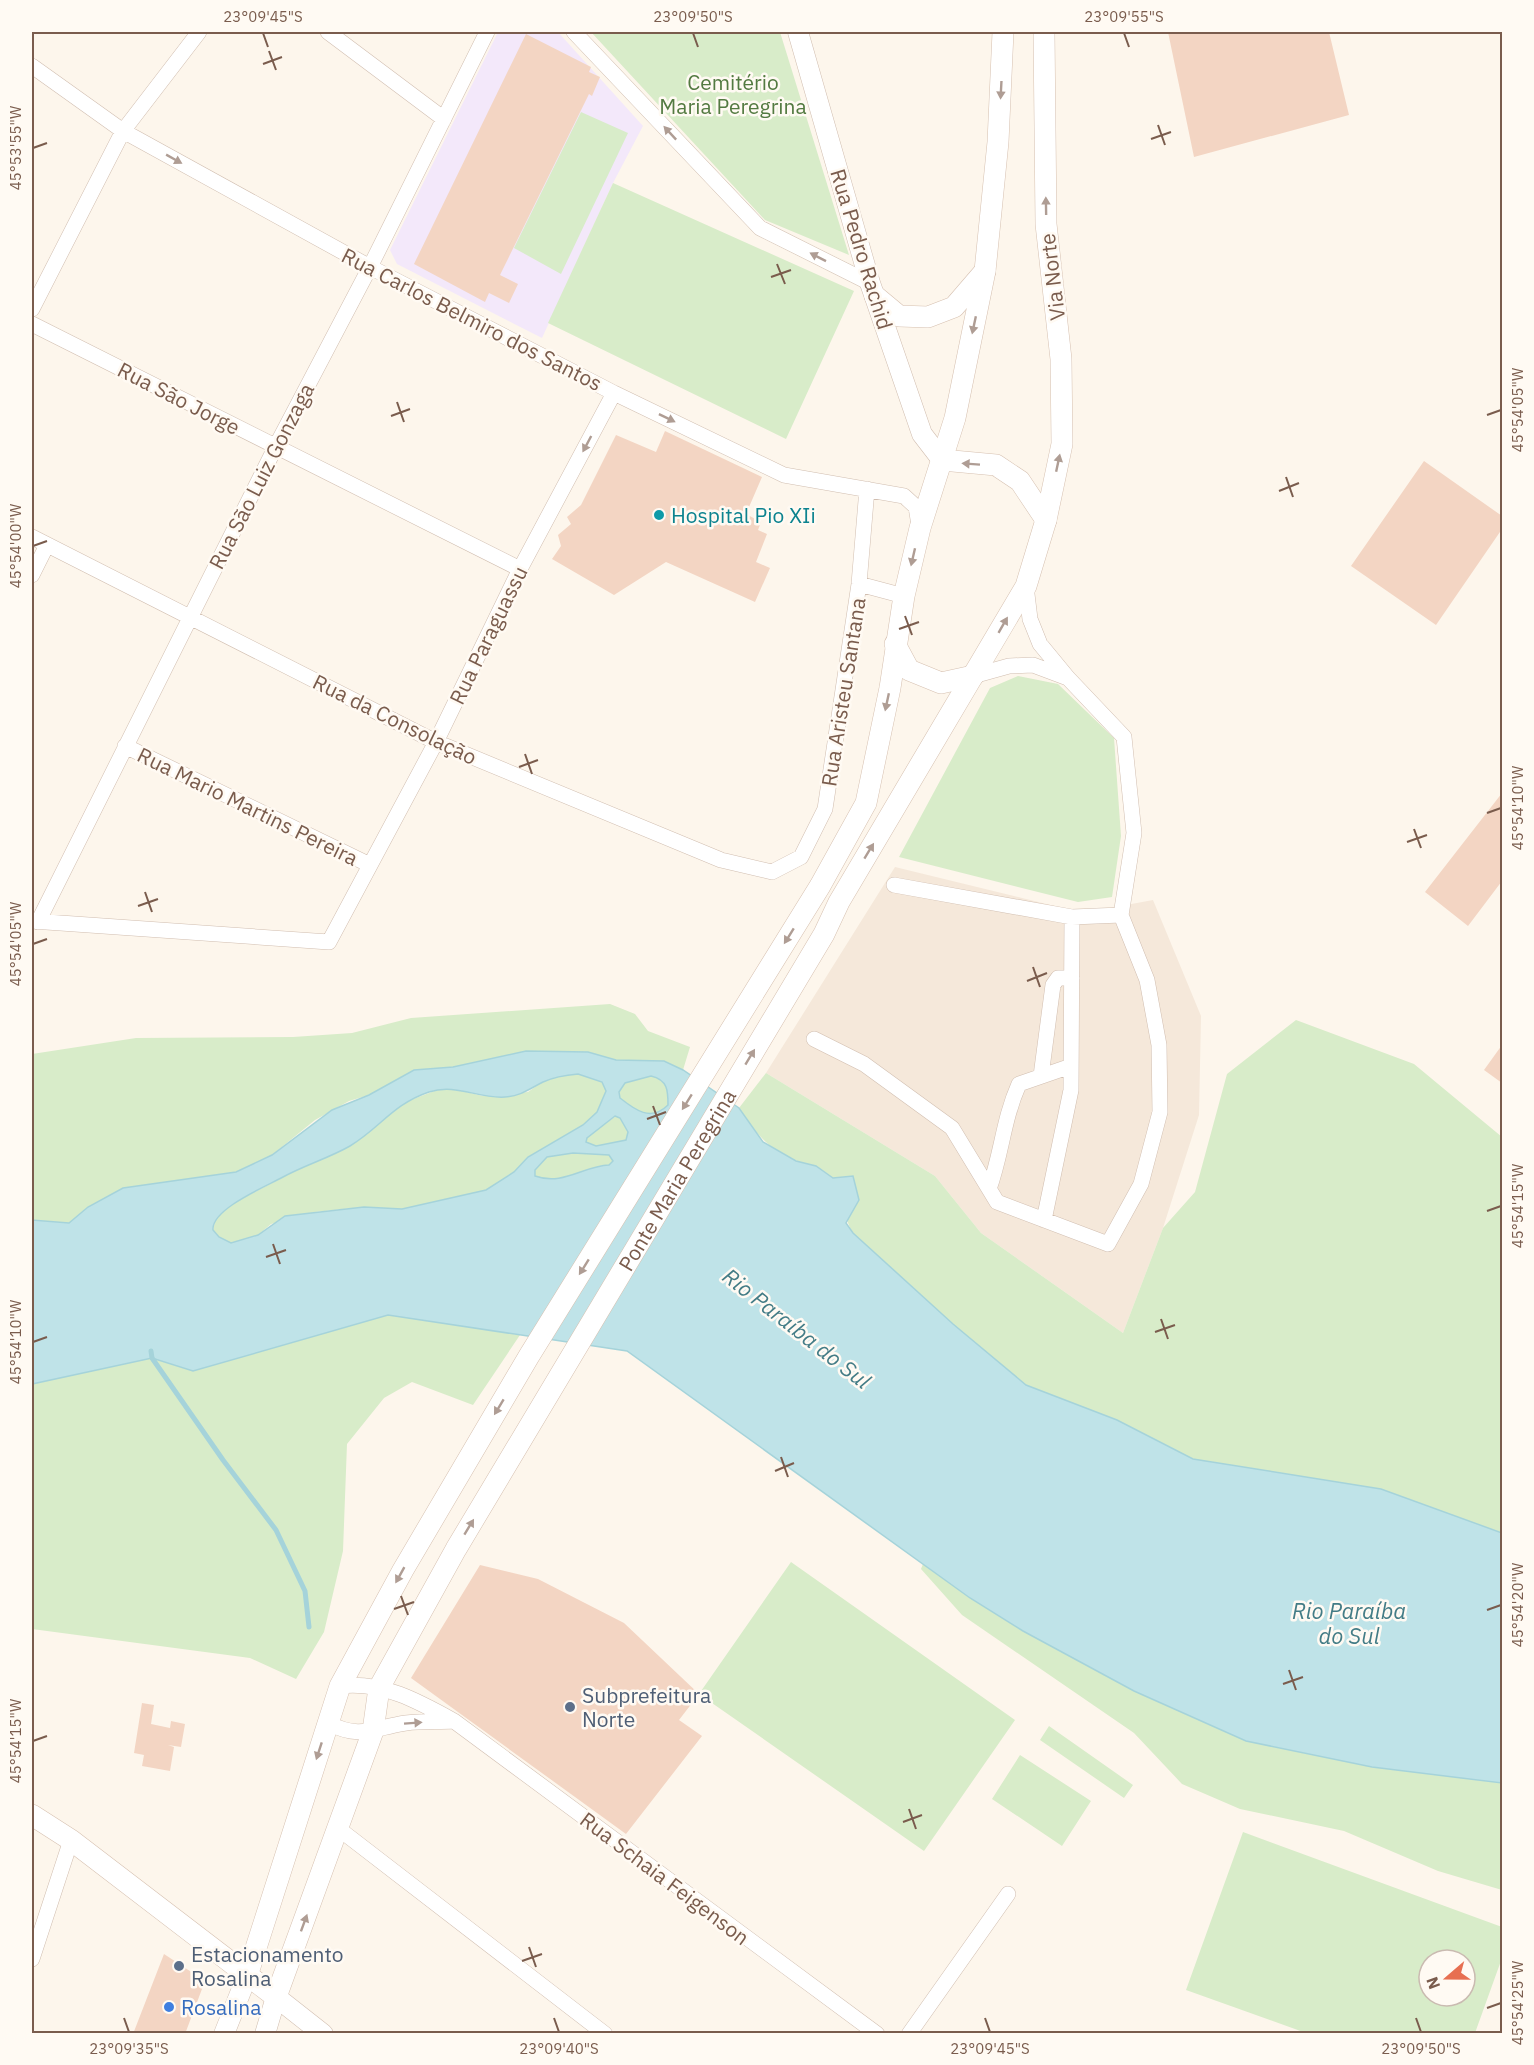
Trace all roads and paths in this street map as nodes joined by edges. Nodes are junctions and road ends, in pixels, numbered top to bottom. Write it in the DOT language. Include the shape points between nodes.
graph roads {
  1 [pos="199,32"];
  2 [pos="328,32"];
  3 [pos="487,32"];
  4 [pos="574,32"];
  5 [pos="798,32"];
  6 [pos="1003,32"];
  7 [pos="1044,32"];
  8 [pos="32,66"];
  9 [pos="444,119"];
  10 [pos="123,131"];
  11 [pos="370,267"];
  12 [pos="986,271"];
  13 [pos="873,290"];
  14 [pos="32,309"];
  15 [pos="32,324"];
  16 [pos="614,393"];
  17 [pos="276,446"];
  18 [pos="942,460"];
  19 [pos="867,489"];
  20 [pos="1046,520"];
  21 [pos="920,528"];
  22 [pos="32,537"];
  23 [pos="47,545"];
  24 [pos="520,569"];
  25 [pos="32,575"];
  26 [pos="859,584"];
  27 [pos="1026,586"];
  28 [pos="904,596"];
  29 [pos="189,617"];
  30 [pos="896,644"];
  31 [pos="973,676"];
  32 [pos="1068,678"];
  33 [pos="436,742"];
  34 [pos="125,746"];
  35 [pos="370,865"];
  36 [pos="772,872"];
  37 [pos="894,885"];
  38 [pos="1121,915"];
  39 [pos="1072,917"];
  40 [pos="35,922"];
  41 [pos="1072,978"];
  42 [pos="814,1039"];
  43 [pos="1071,1066"];
  44 [pos="1041,1076"];
  45 [pos="989,1189"];
  46 [pos="1044,1220"];
  47 [pos="340,1686"];
  48 [pos="380,1688"];
  49 [pos="454,1721"];
  50 [pos="328,1723"];
  51 [pos="373,1731"];
  52 [pos="32,1815"];
  53 [pos="339,1829"];
  54 [pos="70,1840"];
  55 [pos="1008,1894"];
  56 [pos="32,1959"];
  57 [pos="247,1976"];
  58 [pos="276,1997"];
  59 [pos="224,2034"];
  60 [pos="265,2034"];
  61 [pos="323,2034"];
  62 [pos="604,2034"];
  63 [pos="877,2034"];
  64 [pos="909,2034"];
  1 -- 10 [label="street"];
  2 -- 9 [label="street"];
  3 -- 9 [label="street, Rua São Luiz Gonzaga"];
  13 -- 4 [label="street, one-way" via="760,228"];
  5 -- 13 [label="street, Rua Pedro Rachid"];
  6 -- 12 [label="main road, one-way"];
  20 -- 7 [label="main road, Via Norte, one-way" via="1062,444 1061,359 1046,224"];
  8 -- 10 [label="street, Rua Carlos Belmiro dos Santos"];
  9 -- 11 [label="street, Rua São Luiz Gonzaga"];
  10 -- 11 [label="street, Rua Carlos Belmiro dos Santos, one-way"];
  10 -- 14 [label="street"];
  11 -- 16 [label="street, Rua Carlos Belmiro dos Santos"];
  11 -- 17 [label="street, Rua São Luiz Gonzaga"];
  12 -- 13 [label="main road" via="954,307 928,316 899,316"];
  12 -- 18 [label="main road, one-way" via="955,418"];
  13 -- 18 [label="street, Rua Pedro Rachid" via="922,434"];
  15 -- 17 [label="street, Rua São Jorge"];
  16 -- 19 [label="street, Rua Carlos Belmiro dos Santos, one-way" via="784,475"];
  16 -- 24 [label="street, Rua Paraguassu, one-way"];
  17 -- 24 [label="street, Rua São Jorge"];
  17 -- 29 [label="street, Rua São Luiz Gonzaga"];
  20 -- 18 [label="main road, one-way" via="1020,481 996,465"];
  18 -- 21 [label="main road, Ponte Maria Peregrina"];
  19 -- 21 [label="street, Rua Carlos Belmiro dos Santos" via="904,496 916,507"];
  19 -- 26 [label="street, Rua Aristeu Santana"];
  20 -- 27 [label="main road, Via Norte"];
  21 -- 28 [label="main road, Ponte Maria Peregrina, one-way"];
  22 -- 23 [label="street, Rua da Consolação"];
  23 -- 25 [label="street"];
  23 -- 29 [label="street, Rua da Consolação"];
  24 -- 33 [label="street, Rua Paraguassu"];
  26 -- 28 [label="street"];
  26 -- 36 [label="street, Rua Aristeu Santana" via="825,809 801,857"];
  31 -- 27 [label="main road, Via Norte, one-way"];
  27 -- 32 [label="street" via="1030,619 1040,644"];
  28 -- 30 [label="main road, Ponte Maria Peregrina"];
  29 -- 33 [label="street, Rua da Consolação"];
  29 -- 34 [label="street, Rua São Luiz Gonzaga"];
  30 -- 31 [label="main road" via="909,670 941,682"];
  30 -- 47 [label="main road, Ponte Maria Peregrina, one-way" via="866,803 820,886 529,1356"];
  31 -- 32 [label="street" via="1009,666 1033,665"];
  48 -- 31 [label="main road, Ponte Maria Peregrina, one-way" via="456,1549 824,934 839,902"];
  32 -- 38 [label="street" via="1124,737 1134,833"];
  33 -- 35 [label="street, Rua Paraguassu"];
  33 -- 36 [label="street, Rua da Consolação" via="720,860"];
  34 -- 35 [label="street, Rua Mario Martins Pereira"];
  34 -- 40 [label="street, Rua São Luiz Gonzaga"];
  35 -- 40 [label="street, Rua Paraguassu" via="329,942"];
  37 -- 39 [label="street"];
  38 -- 39 [label="street"];
  38 -- 46 [label="street" via="1147,980 1159,1045 1160,1112 1141,1184 1108,1244"];
  39 -- 41 [label="street"];
  41 -- 43 [label="street"];
  41 -- 44 [label="street" via="1055,980"];
  42 -- 45 [label="street" via="864,1064 952,1128"];
  43 -- 44 [label="street"];
  43 -- 46 [label="street" via="1071,1090"];
  44 -- 45 [label="street" via="1019,1084 1007,1111"];
  45 -- 46 [label="street" via="996,1202"];
  47 -- 48 [label="street, Rua Schaia Feigenson" via="362,1684"];
  47 -- 50 [label="main road, Ponte Maria Peregrina"];
  48 -- 49 [label="street, Rua Schaia Feigenson" via="414,1699"];
  48 -- 51 [label="main road, Ponte Maria Peregrina"];
  51 -- 49 [label="street, one-way" via="407,1723"];
  49 -- 63 [label="street, Rua Schaia Feigenson"];
  50 -- 51 [label="street" via="347,1733"];
  50 -- 57 [label="main road, Ponte Maria Peregrina, one-way"];
  51 -- 53 [label="main road, Ponte Maria Peregrina"];
  52 -- 54 [label="main road"];
  58 -- 53 [label="main road, Ponte Maria Peregrina, one-way"];
  53 -- 62 [label="street"];
  54 -- 56 [label="street"];
  54 -- 57 [label="main road"];
  55 -- 64 [label="street"];
  57 -- 58 [label="main road"];
  57 -- 59 [label="street"];
  58 -- 60 [label="street"];
  58 -- 61 [label="street"];
}
